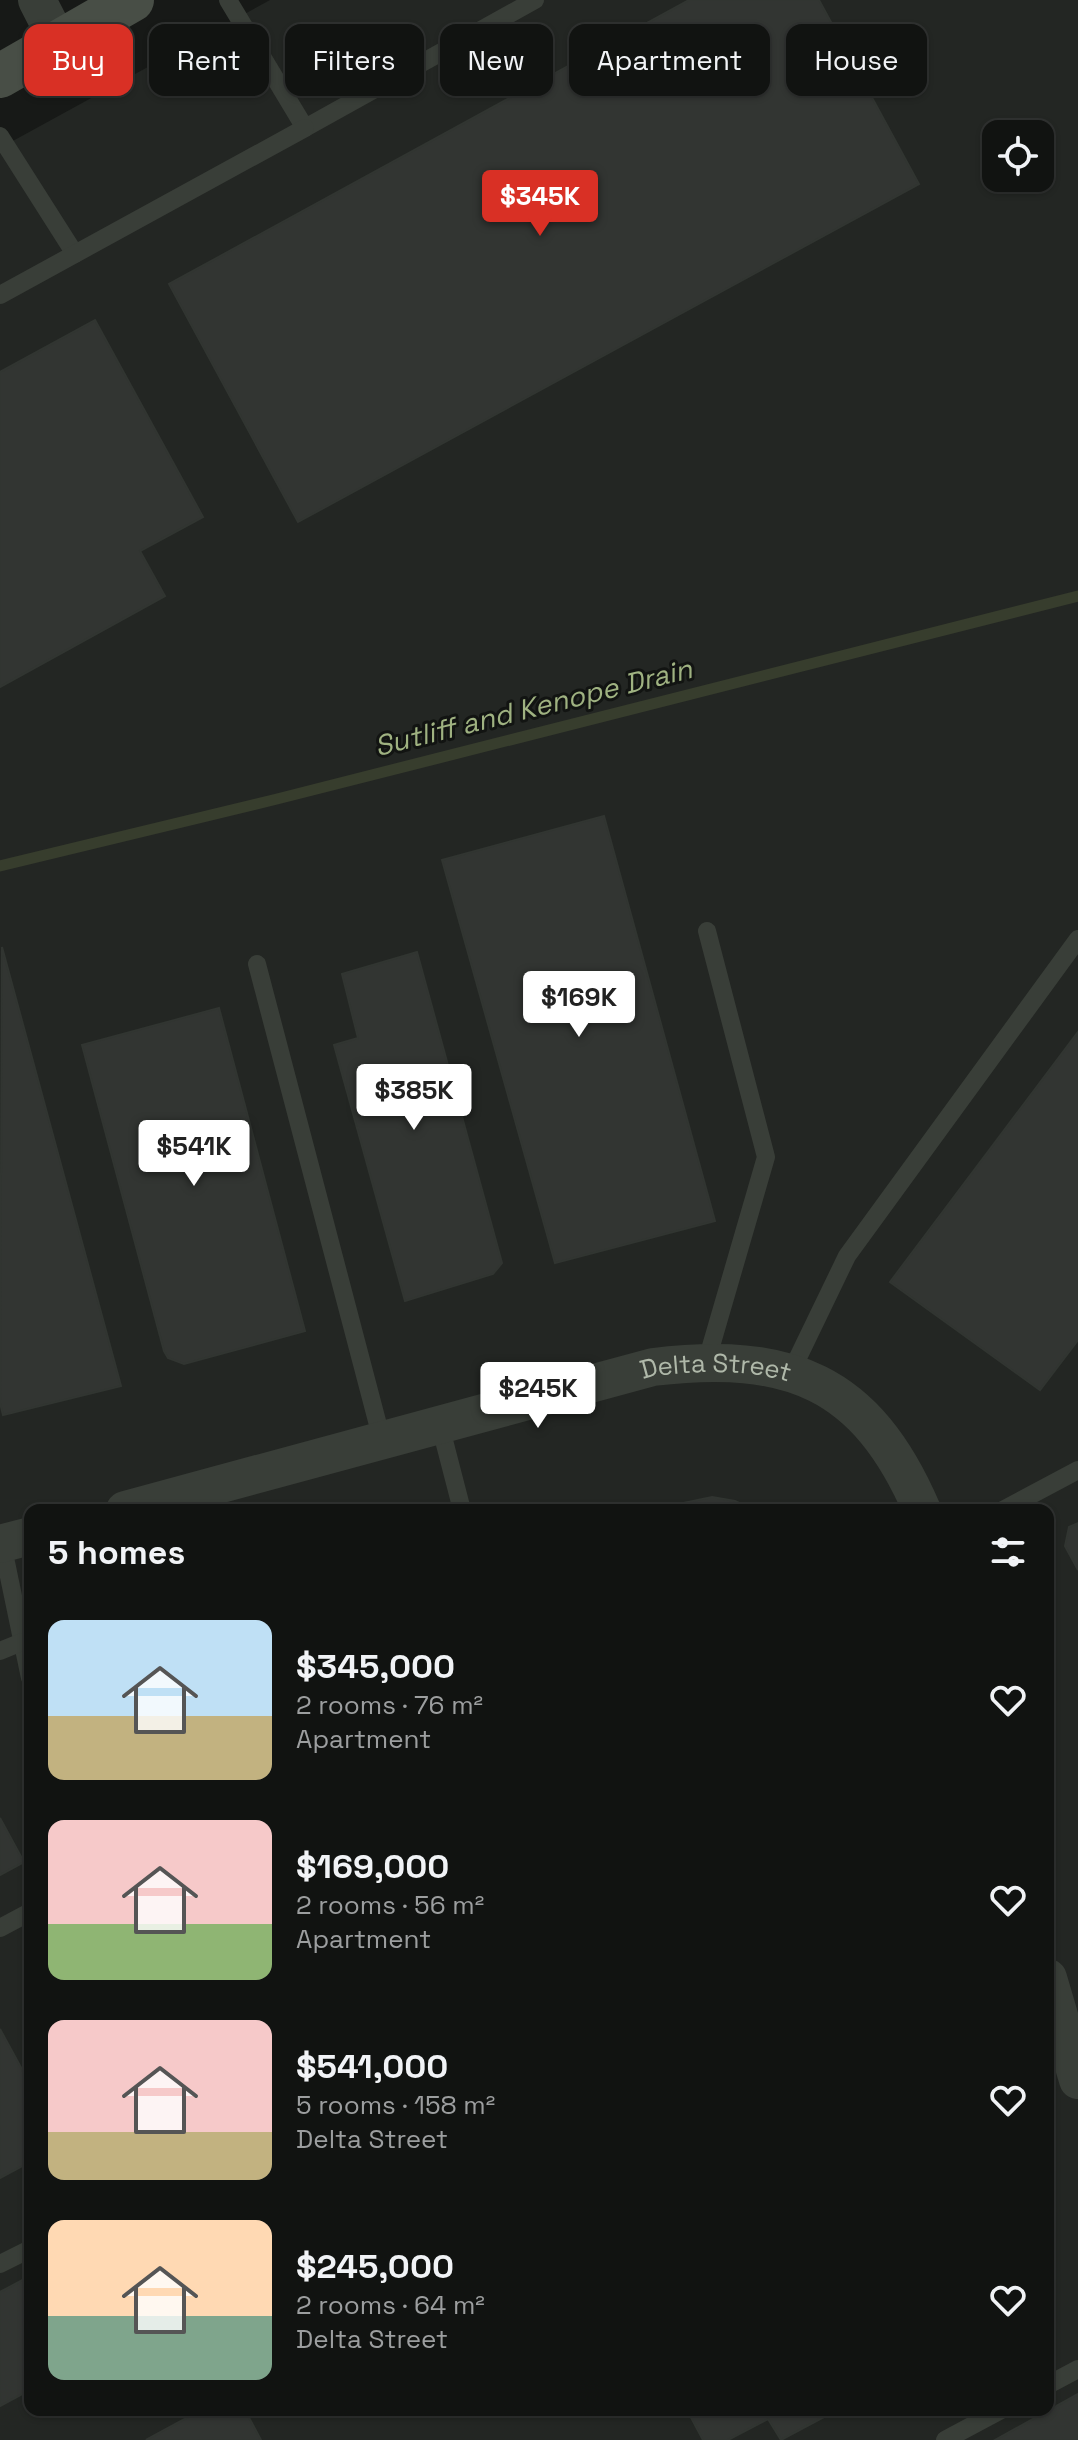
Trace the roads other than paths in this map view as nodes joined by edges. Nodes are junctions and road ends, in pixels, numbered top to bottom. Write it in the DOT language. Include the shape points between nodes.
graph roads {
  1 [pos="37,0"];
  2 [pos="228,0"];
  3 [pos="535,0"];
  4 [pos="124,2"];
  5 [pos="49,24"];
  6 [pos="89,24"];
  7 [pos="24,63"];
  8 [pos="0,76"];
  9 [pos="305,128"];
  10 [pos="0,136"];
  11 [pos="75,254"];
  12 [pos="0,295"];
  13 [pos="707,931"];
  14 [pos="1078,939"];
  15 [pos="257,964"];
  16 [pos="707,1360"];
  17 [pos="791,1372"];
  18 [pos="440,1425"];
  19 [pos="382,1440"];
  20 [pos="1078,1470"];
  21 [pos="147,1504"];
  22 [pos="460,1504"];
  23 [pos="919,1504"];
  24 [pos="1014,1504"];
  25 [pos="11,1541"];
  26 [pos="22,1642"];
  27 [pos="0,1651"];
  28 [pos="24,1651"];
  29 [pos="24,1915"];
  30 [pos="0,1928"];
  31 [pos="1054,1998"];
  32 [pos="1078,2080"];
  33 [pos="24,2252"];
  34 [pos="0,2264"];
  35 [pos="1078,2369"];
  36 [pos="1054,2382"];
  37 [pos="990,2416"];
  38 [pos="945,2440"];
  1 -- 5 [label="street"];
  2 -- 9 [label="lane"];
  3 -- 9 [label="lane"];
  4 -- 6 [label="main road"];
  7 -- 8 [label="main road"];
  9 -- 11 [label="lane"];
  10 -- 11 [label="lane"];
  11 -- 12 [label="lane"];
  13 -- 16 [label="lane" via="766,1157"];
  14 -- 17 [label="lane" via="847,1256"];
  15 -- 19 [label="lane"];
  16 -- 17 [label="street, Delta Street"];
  16 -- 18 [label="street, Delta Street" via="653,1367"];
  17 -- 23 [label="street, Delta Street" via="837,1394 865,1416 888,1442"];
  18 -- 19 [label="street, Delta Street"];
  18 -- 22 [label="lane"];
  19 -- 21 [label="street, Delta Street"];
  20 -- 24 [label="lane"];
  25 -- 26 [label="lane"];
  26 -- 27 [label="lane"];
  26 -- 28 [label="lane"];
  29 -- 30 [label="lane"];
  31 -- 32 [label="street"];
  33 -- 34 [label="lane"];
  35 -- 36 [label="lane"];
  37 -- 38 [label="lane"];
}
